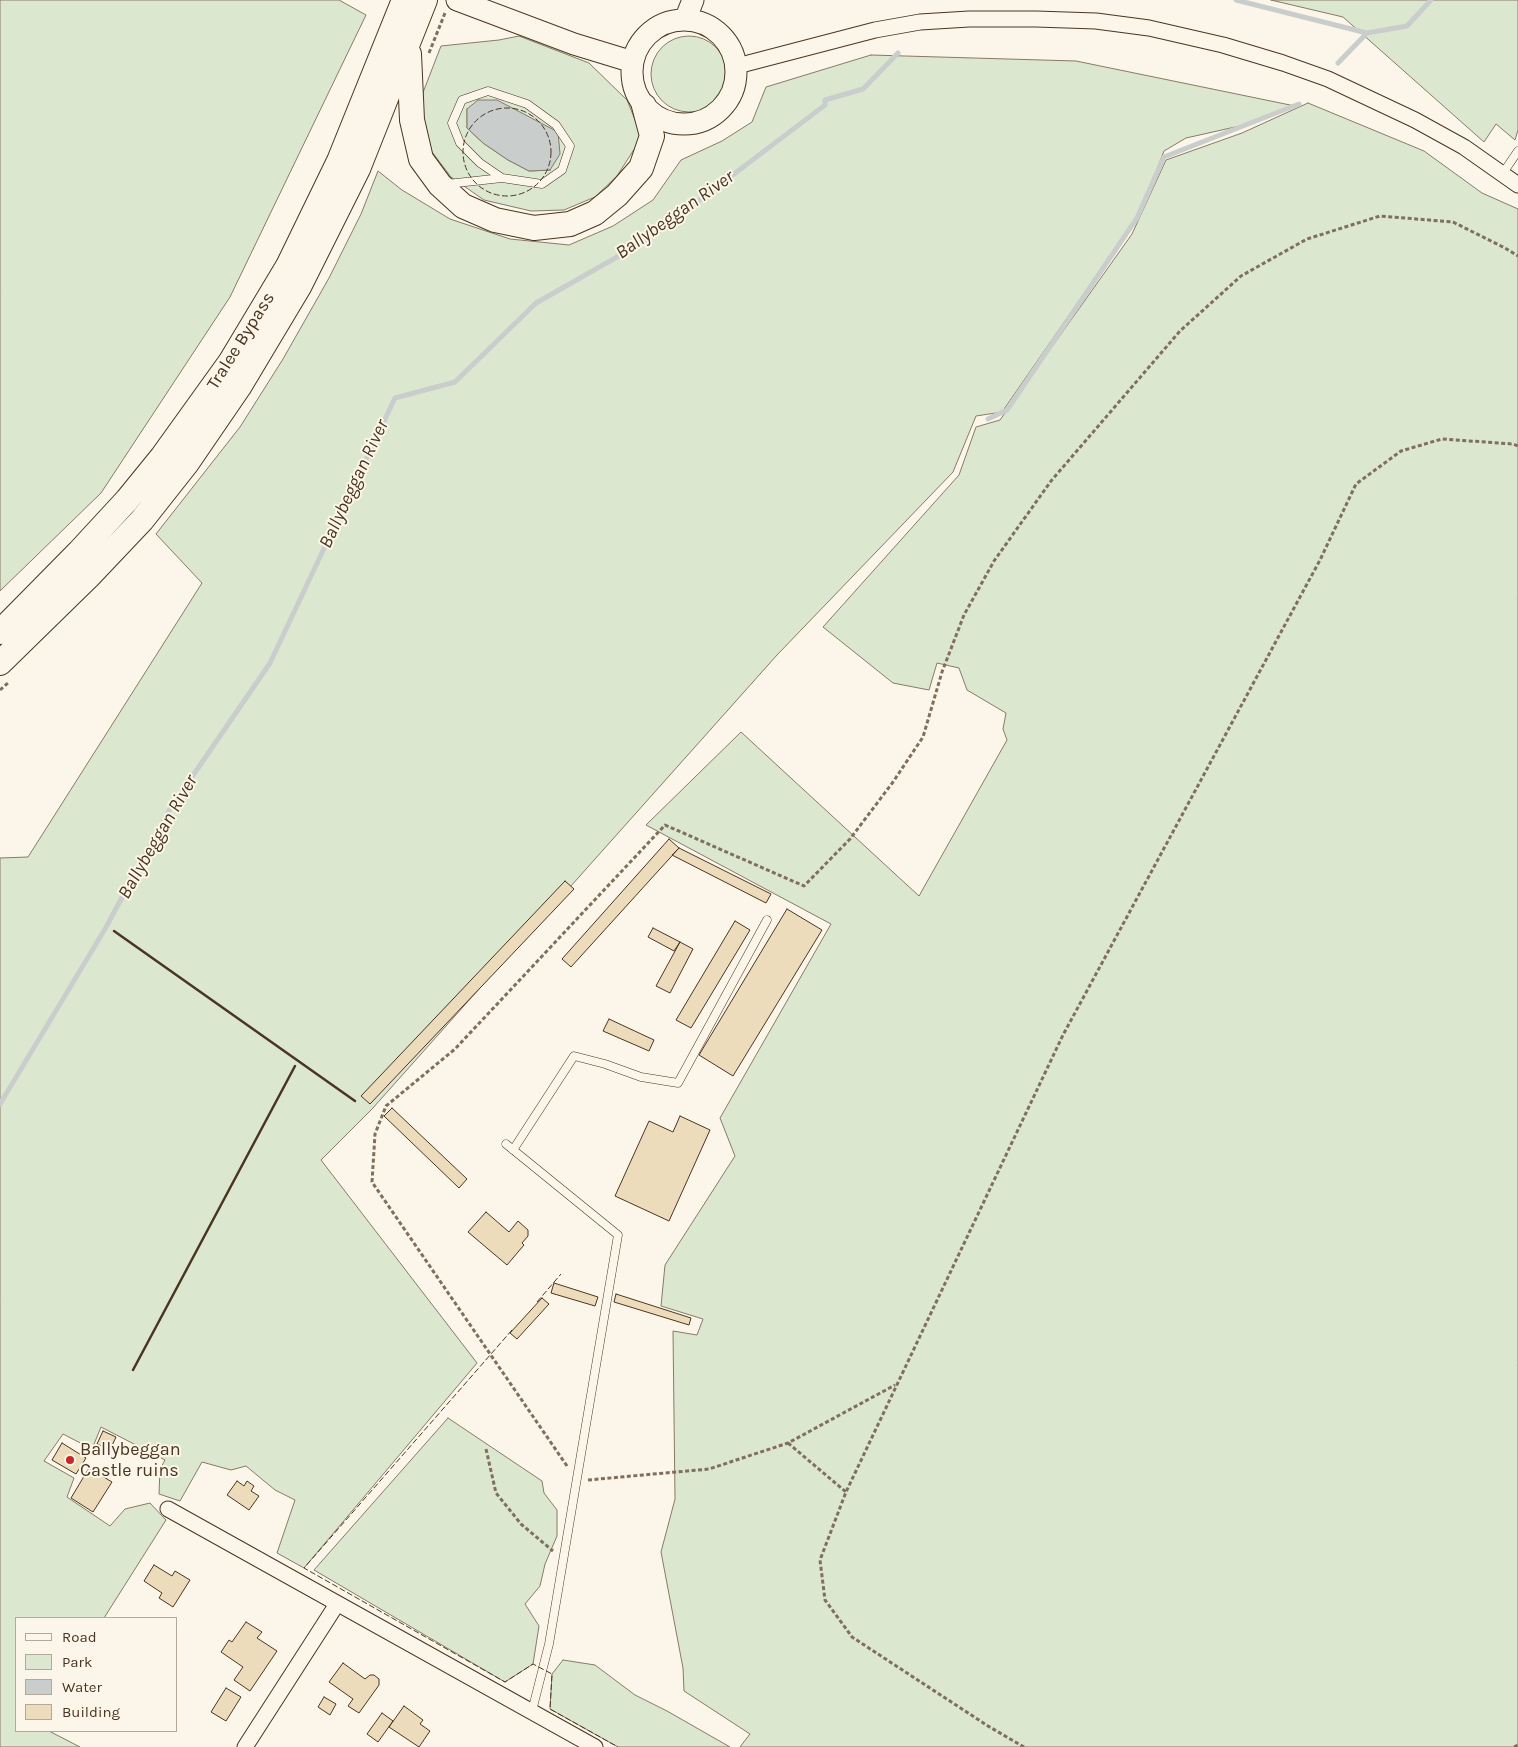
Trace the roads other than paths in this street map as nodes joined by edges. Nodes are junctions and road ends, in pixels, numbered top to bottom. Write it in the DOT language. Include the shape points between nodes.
graph roads {
  1 [pos="404,0"];
  2 [pos="426,0"];
  3 [pos="456,0"];
  4 [pos="693,0"];
  5 [pos="685,20"];
  6 [pos="409,42"];
  7 [pos="633,62"];
  8 [pos="737,66"];
  9 [pos="644,106"];
  10 [pos="1518,151"];
  11 [pos="1503,173"];
  12 [pos="502,178"];
  13 [pos="440,185"];
  14 [pos="1518,185"];
  15 [pos="0,632"];
  16 [pos="0,664"];
  17 [pos="767,920"];
  18 [pos="506,1144"];
  19 [pos="514,1150"];
  20 [pos="168,1509"];
  21 [pos="337,1604"];
  22 [pos="532,1711"];
  23 [pos="245,1747"];
  24 [pos="595,1747"];
  1 -- 15 [label="main road, Tralee Bypass" via="334,170 288,266 231,361 127,500"];
  2 -- 6 [label="main road, Tralee Bypass"];
  3 -- 7 [label="street" via="574,44"];
  4 -- 5 [label="street"];
  5 -- 7 [label="street" via="670,21 657,27 646,36"];
  5 -- 8 [label="street" via="714,28 733,52"];
  6 -- 13 [label="main road" via="412,120 422,159"];
  6 -- 16 [label="main road, Tralee Bypass" via="358,169 300,285 238,386 187,463 142,520"];
  7 -- 9 [label="street" via="632,77"];
  8 -- 9 [label="street" via="736,83 730,99 720,112 705,121 672,123 657,117"];
  8 -- 11 [label="street" via="847,36 920,22 1036,18 1149,28 1223,45 1328,80 1415,120"];
  9 -- 13 [label="main road" via="652,136 641,168 617,195 595,213 570,224 534,228 495,220 463,206"];
  10 -- 11 [label="lane"];
  11 -- 14 [label="street"];
  12 -- 12 [label="lane" via="542,184 562,170 570,146 556,125 528,104 488,91 462,100 452,123 460,143 480,163"];
  12 -- 13 [label="lane"];
  17 -- 19 [label="lane" via="678,1083 641,1078 574,1056"];
  18 -- 19 [label="lane"];
  19 -- 22 [label="lane" via="618,1235 549,1644"];
  20 -- 21 [label="street"];
  21 -- 22 [label="street"];
  21 -- 23 [label="street"];
  22 -- 24 [label="street"];
}
